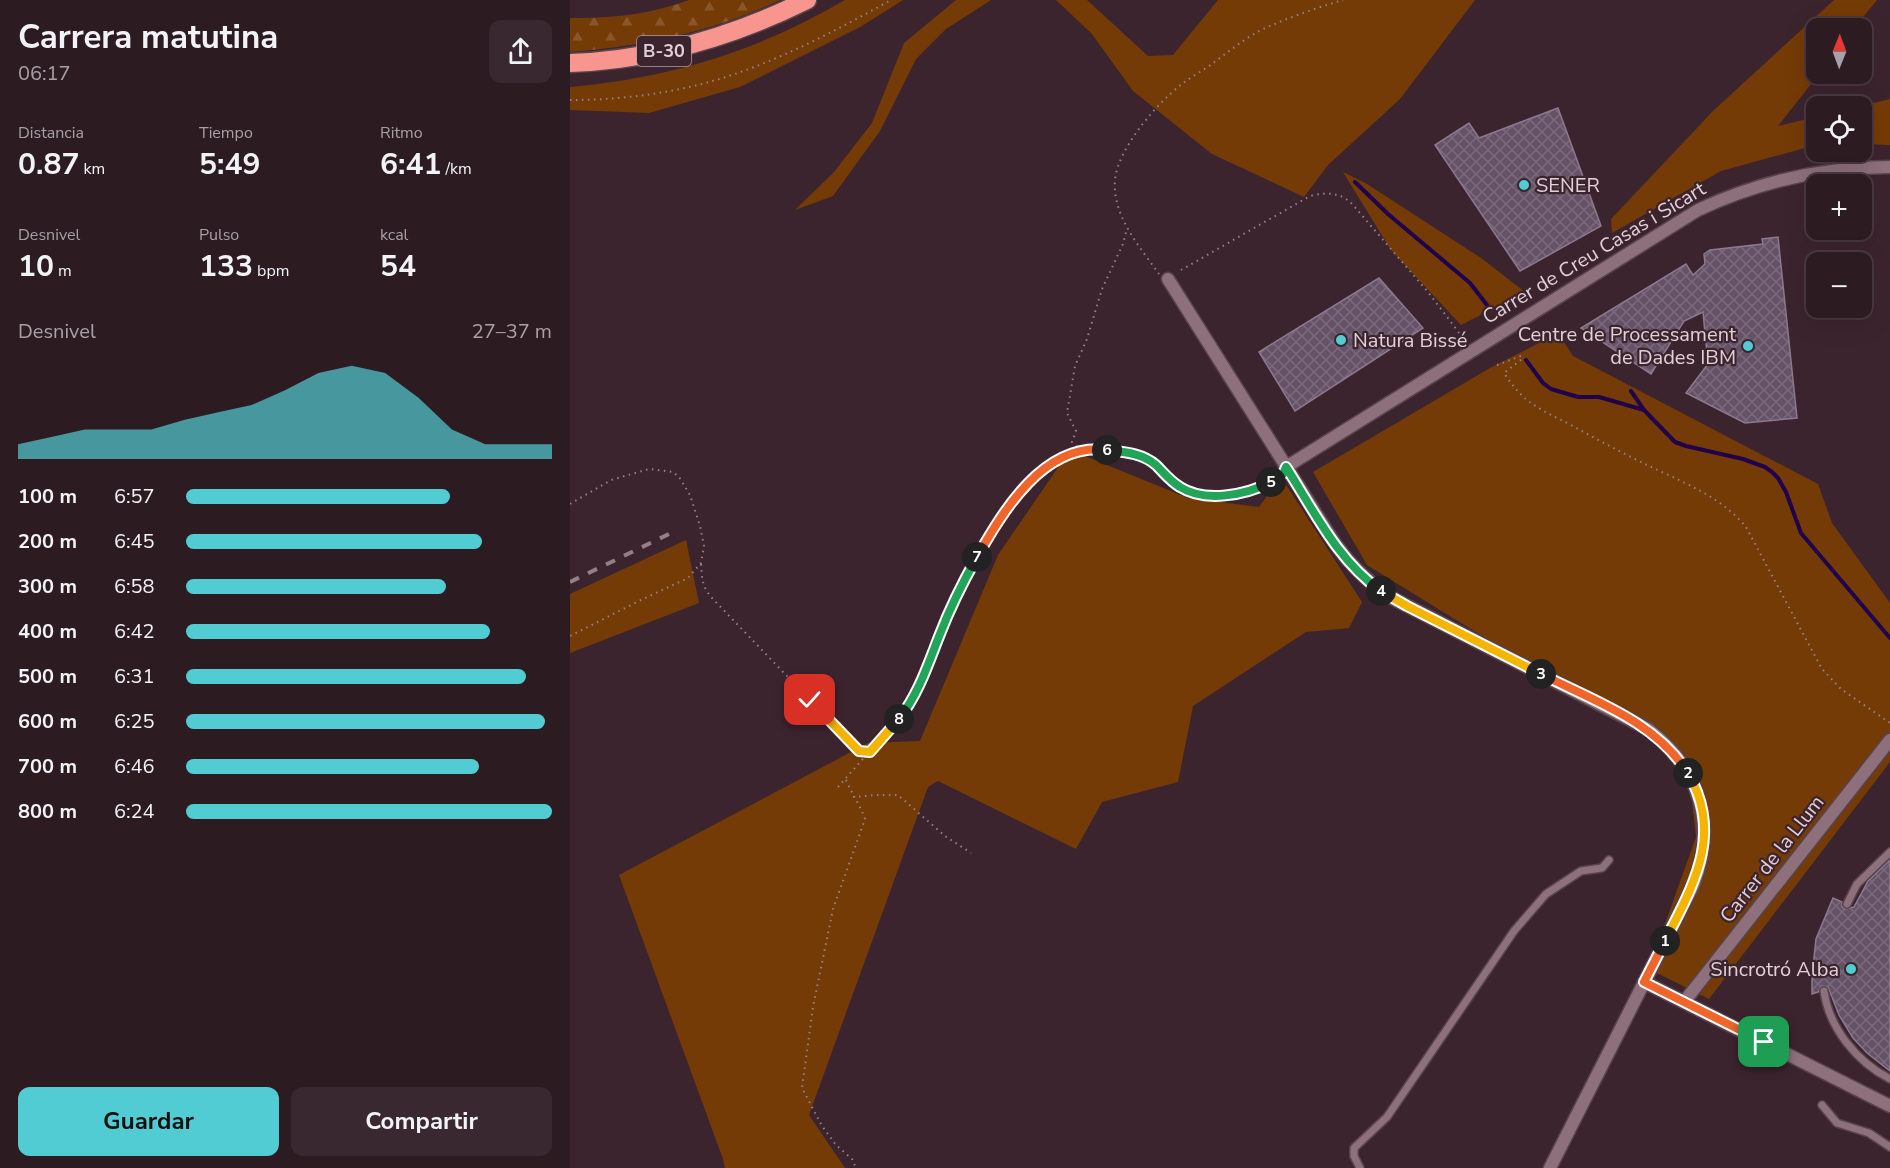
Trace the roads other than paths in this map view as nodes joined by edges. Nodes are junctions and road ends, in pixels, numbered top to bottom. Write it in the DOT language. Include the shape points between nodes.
graph roads {
  1 [pos="807,0"];
  2 [pos="571,66"];
  3 [pos="1890,167"];
  4 [pos="1168,279"];
  5 [pos="1285,470"];
  6 [pos="1890,740"];
  7 [pos="1890,852"];
  8 [pos="1609,860"];
  9 [pos="1847,904"];
  10 [pos="1644,982"];
  11 [pos="1824,991"];
  12 [pos="1684,1002"];
  13 [pos="1890,1079"];
  14 [pos="1822,1105"];
  15 [pos="1890,1106"];
  16 [pos="1890,1147"];
  17 [pos="1360,1168"];
  18 [pos="1550,1168"];
  1 -- 2 [label="highway, B-30" via="750,25 663,51"];
  3 -- 5 [label="street, Carrer de Creu Casas i Sicart" via="1785,177 1698,210"];
  4 -- 5 [label="street"];
  5 -- 10 [label="street" via="1340,552 1368,582 1407,606 1635,721 1659,738 1681,762 1701,807 1703,853 1693,886"];
  6 -- 12 [label="street, Carrer de la Llum"];
  7 -- 9 [label="lane" via="1857,884"];
  8 -- 17 [label="lane" via="1602,868 1581,871 1546,894 1514,931 1393,1109 1354,1148 1353,1156"];
  10 -- 12 [label="street"];
  10 -- 18 [label="street"];
  11 -- 13 [label="lane" via="1829,1014 1843,1038 1871,1068"];
  12 -- 15 [label="street"];
  14 -- 16 [label="lane" via="1837,1123 1869,1133"];
}
